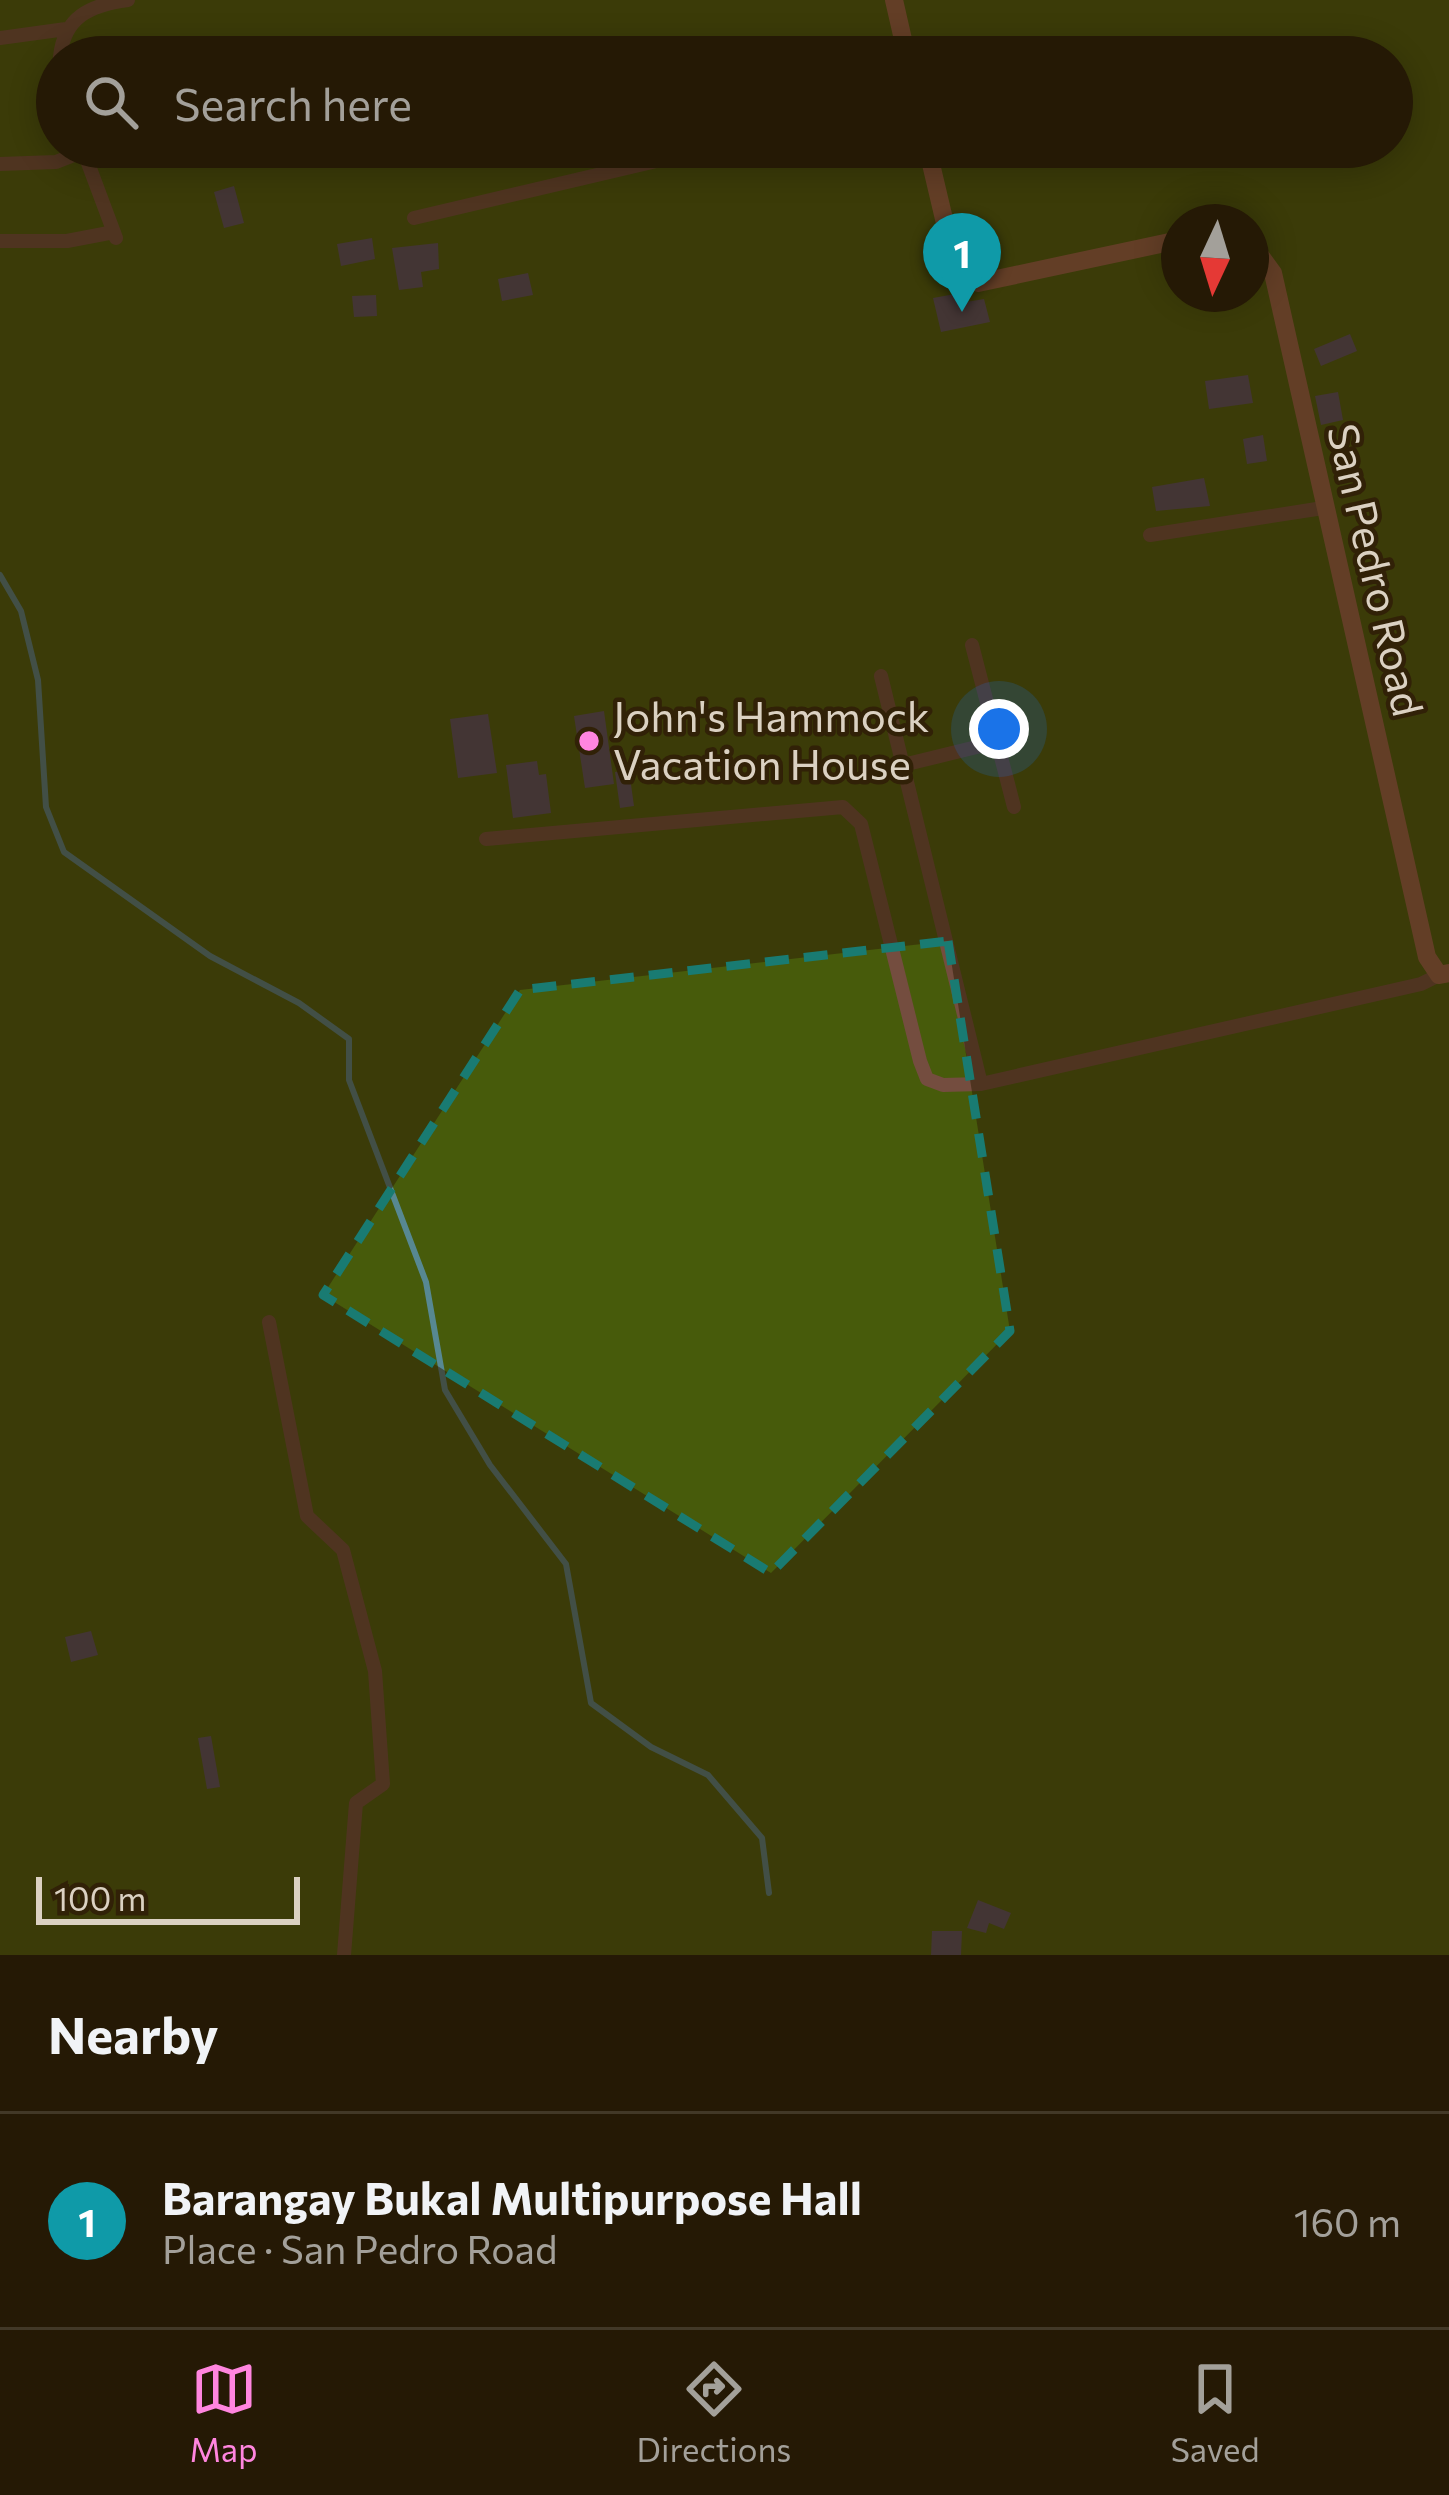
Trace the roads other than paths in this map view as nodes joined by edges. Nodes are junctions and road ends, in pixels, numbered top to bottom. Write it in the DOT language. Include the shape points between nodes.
graph roads {
  1 [pos="128,0"];
  2 [pos="894,0"];
  3 [pos="66,29"];
  4 [pos="64,36"];
  5 [pos="902,36"];
  6 [pos="0,38"];
  7 [pos="36,163"];
  8 [pos="0,164"];
  9 [pos="90,168"];
  10 [pos="627,168"];
  11 [pos="932,168"];
  12 [pos="414,218"];
  13 [pos="0,224"];
  14 [pos="4,241"];
  15 [pos="1161,244"];
  16 [pos="1269,268"];
  17 [pos="1323,508"];
  18 [pos="1150,535"];
  19 [pos="972,645"];
  20 [pos="881,676"];
  21 [pos="997,742"];
  22 [pos="903,764"];
  23 [pos="1014,806"];
  24 [pos="486,839"];
  25 [pos="1444,974"];
  26 [pos="980,1084"];
  27 [pos="268,1322"];
  28 [pos="344,1955"];
  1 -- 3 [label="street" via="88,10"];
  2 -- 5 [label="street"];
  3 -- 4 [label="street"];
  3 -- 6 [label="street"];
  7 -- 8 [label="street"];
  9 -- 14 [label="street" via="116,236"];
  10 -- 12 [label="street"];
  11 -- 15 [label="street" via="953,257 978,283"];
  13 -- 14 [label="street"];
  16 -- 17 [label="street, San Pedro Road"];
  17 -- 18 [label="street"];
  17 -- 25 [label="street, San Pedro Road" via="1427,957"];
  19 -- 21 [label="street"];
  20 -- 22 [label="street"];
  21 -- 22 [label="street"];
  21 -- 23 [label="street"];
  22 -- 26 [label="street"];
  24 -- 26 [label="street" via="843,808 861,824 928,1079"];
  25 -- 26 [label="street"];
  27 -- 28 [label="street" via="307,1516 343,1550 375,1671 383,1784 356,1803"];
}
